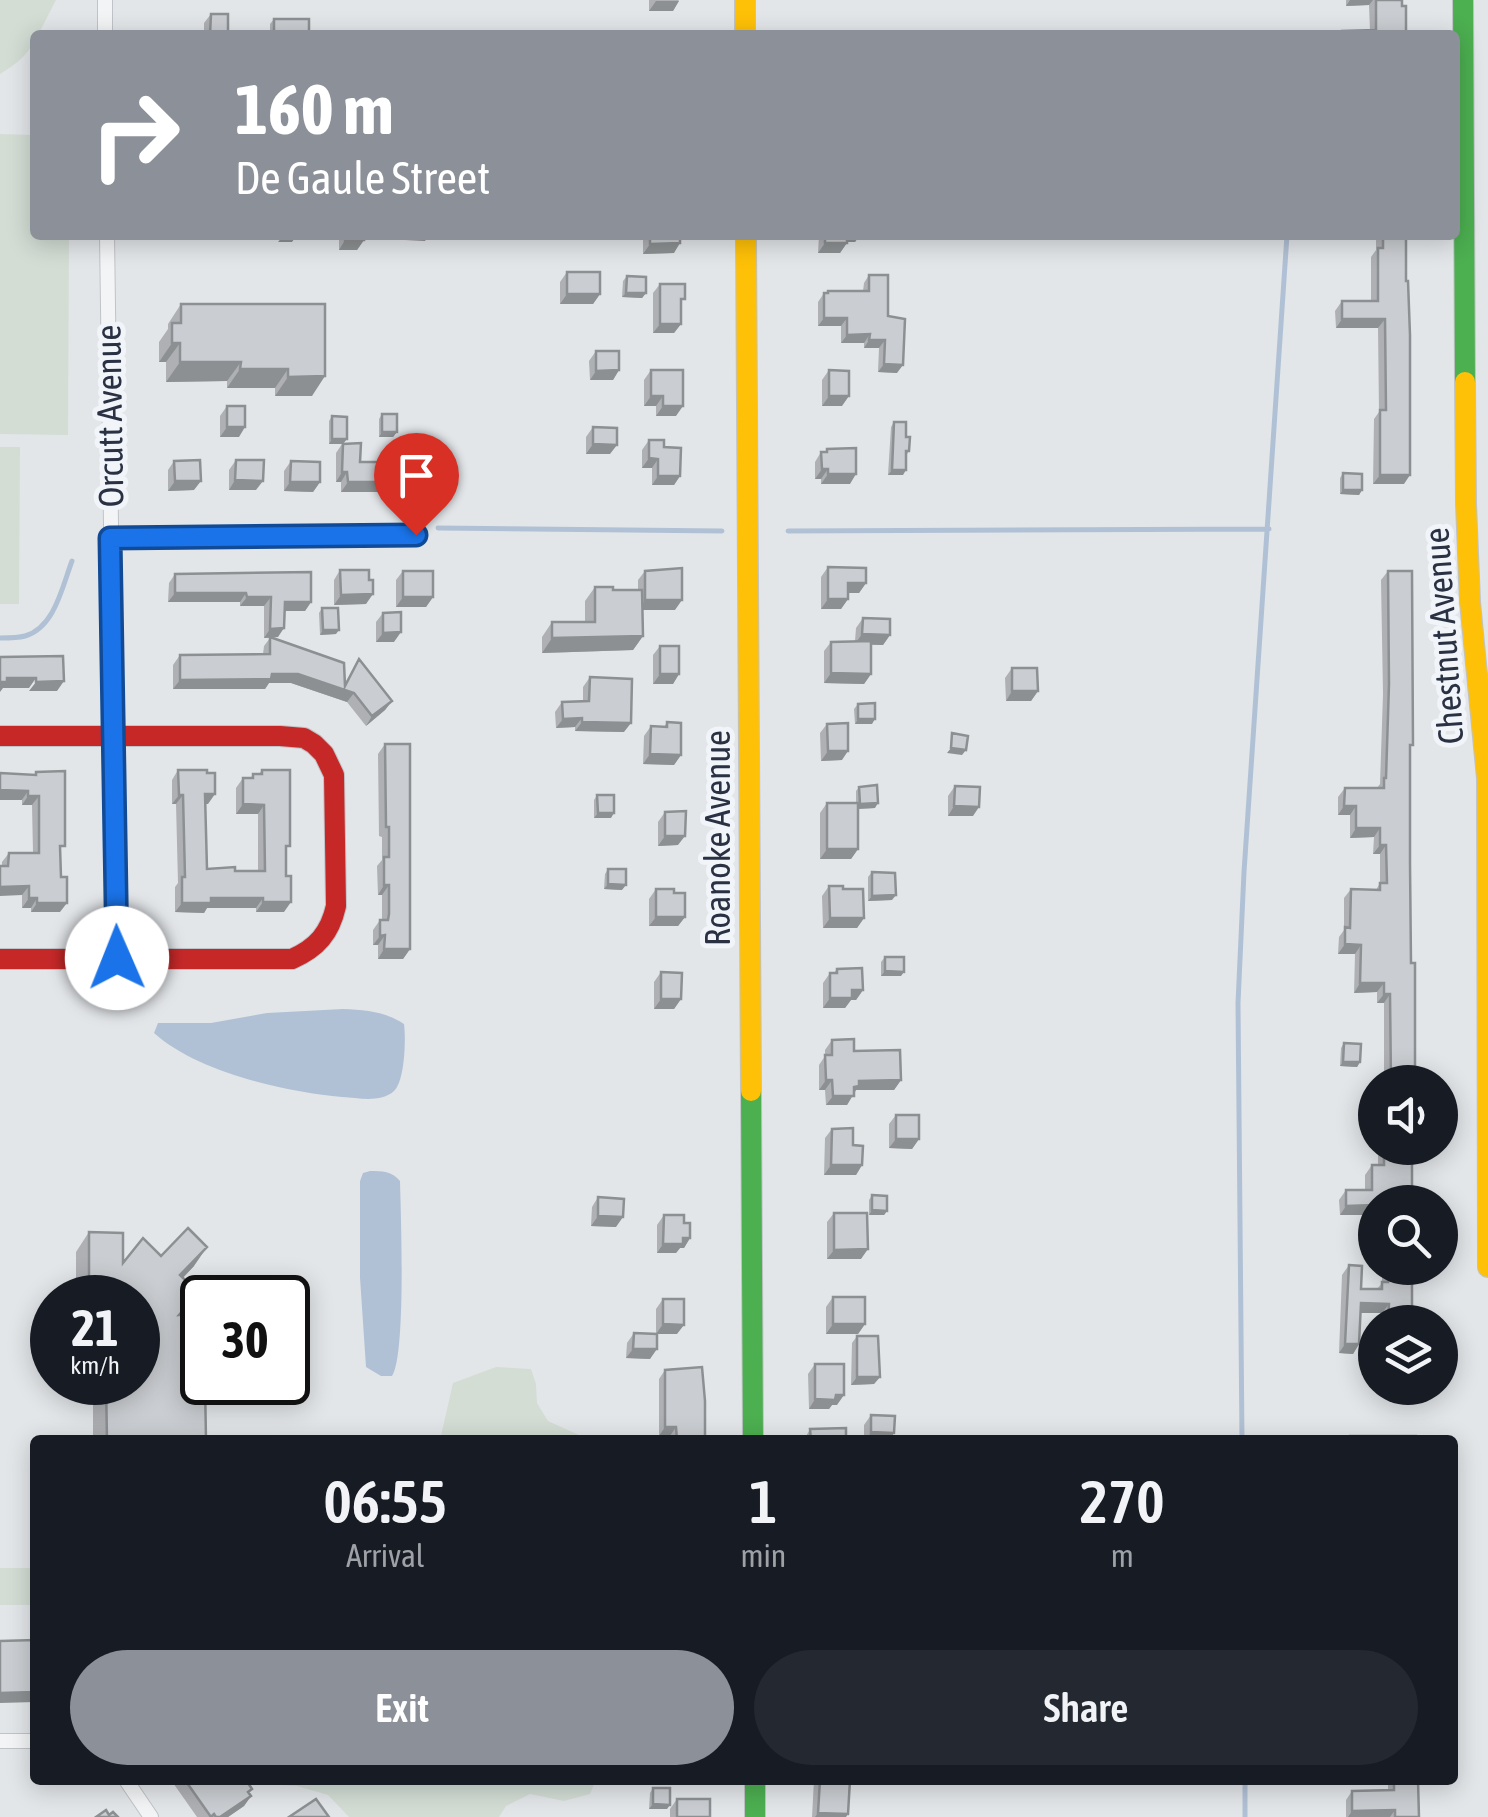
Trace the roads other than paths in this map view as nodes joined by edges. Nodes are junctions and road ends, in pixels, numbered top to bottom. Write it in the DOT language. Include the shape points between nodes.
graph roads {
  1 [pos="104,0"];
  2 [pos="746,0"];
  3 [pos="1463,0"];
  4 [pos="105,30"];
  5 [pos="746,30"];
  6 [pos="107,240"];
  7 [pos="746,240"];
  8 [pos="416,535"];
  9 [pos="110,538"];
  10 [pos="113,735"];
  11 [pos="0,736"];
  12 [pos="117,958"];
  13 [pos="0,959"];
  14 [pos="1488,959"];
  15 [pos="1488,1267"];
  16 [pos="753,1435"];
  17 [pos="0,1741"];
  18 [pos="30,1741"];
  19 [pos="129,1785"];
  20 [pos="754,1785"];
  21 [pos="151,1817"];
  22 [pos="755,1817"];
  1 -- 4 [label="street"];
  2 -- 5 [label="street"];
  3 -- 14 [label="street, Chestnut Avenue" via="1466,504 1487,778"];
  6 -- 9 [label="street, Orcutt Avenue"];
  7 -- 16 [label="street, Roanoke Avenue"];
  8 -- 9 [label="street"];
  9 -- 10 [label="street, Orcutt Avenue"];
  10 -- 11 [label="street"];
  10 -- 12 [label="street, Orcutt Avenue"];
  10 -- 12 [label="street" via="304,738 334,775 336,906 316,947 292,959"];
  12 -- 13 [label="street"];
  14 -- 15 [label="street, Chestnut Avenue"];
  17 -- 18 [label="street"];
  19 -- 21 [label="street"];
  20 -- 22 [label="street"];
}
